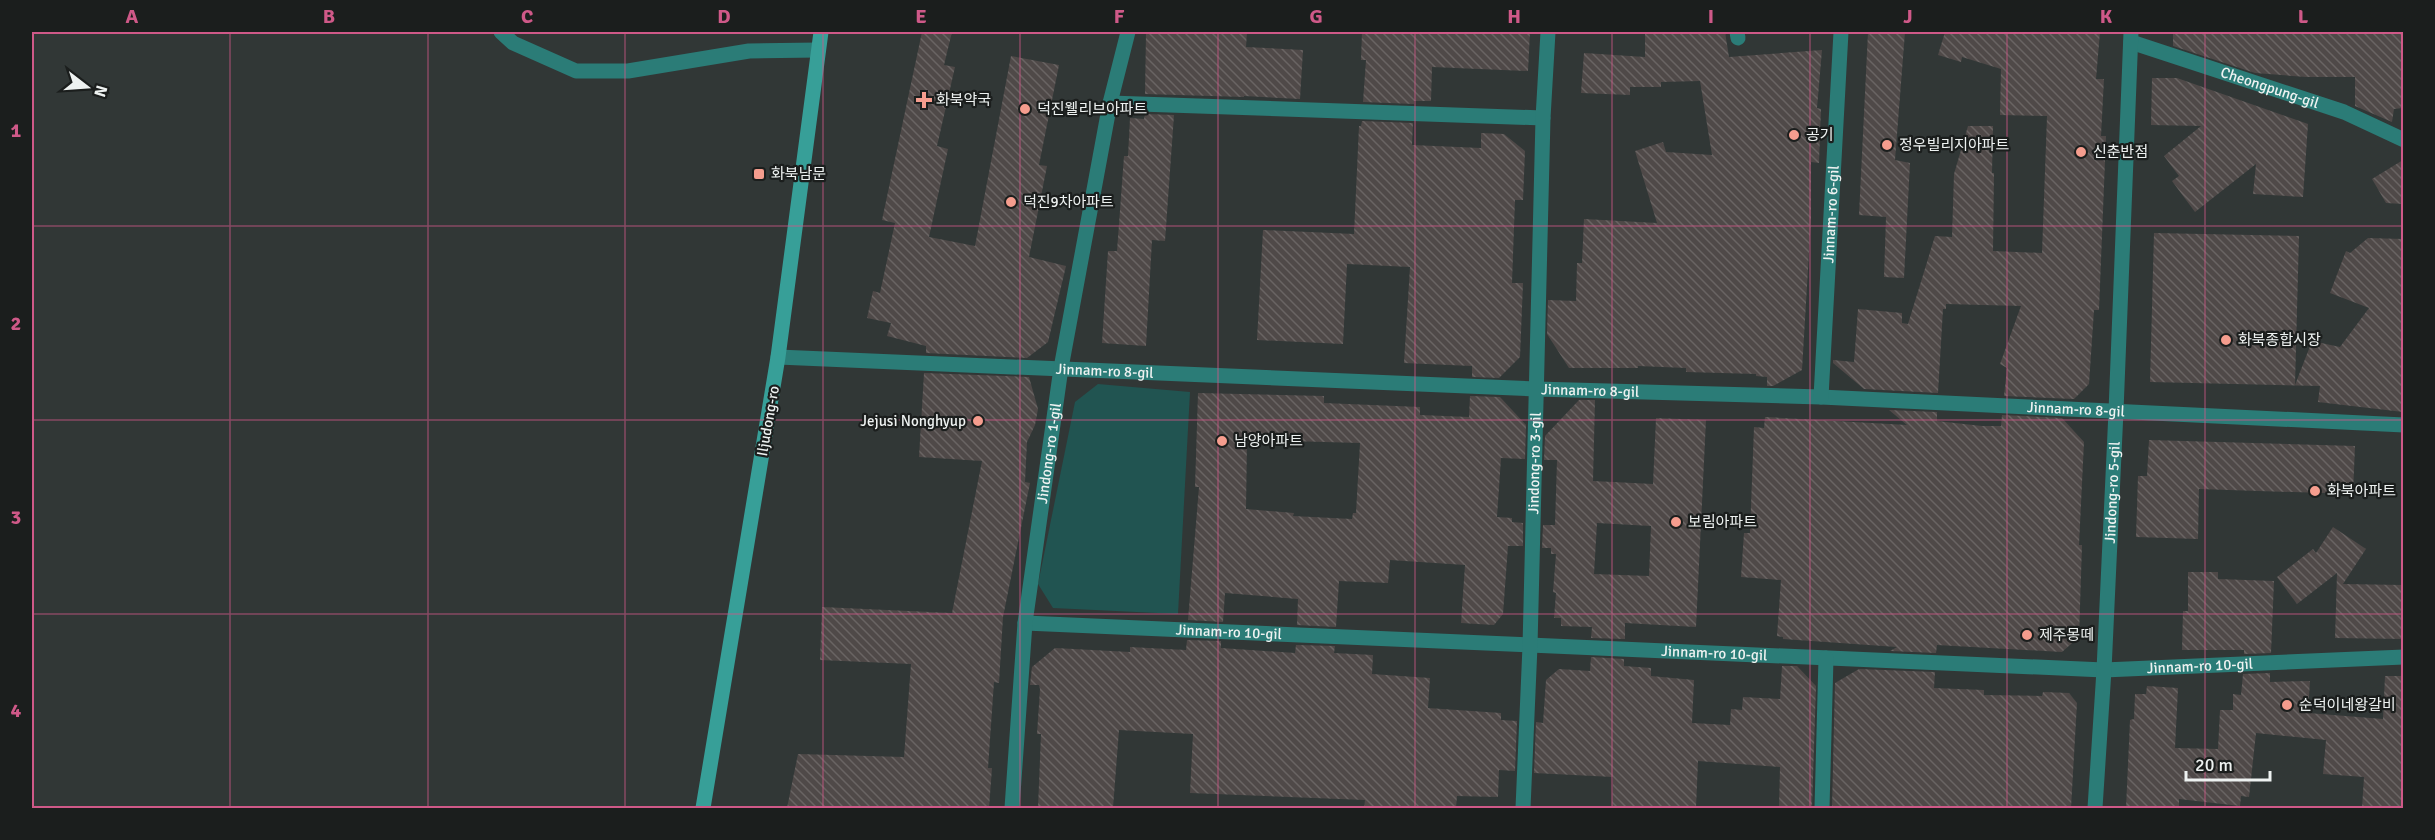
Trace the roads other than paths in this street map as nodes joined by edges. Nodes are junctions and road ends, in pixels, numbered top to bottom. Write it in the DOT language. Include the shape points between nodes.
graph roads {
  1 [pos="501,32"];
  2 [pos="821,32"];
  3 [pos="1128,32"];
  4 [pos="1548,32"];
  5 [pos="1841,32"];
  6 [pos="2131,37"];
  7 [pos="818,50"];
  8 [pos="1110,102"];
  9 [pos="1543,118"];
  10 [pos="2403,140"];
  11 [pos="778,357"];
  12 [pos="1061,368"];
  13 [pos="1536,389"];
  14 [pos="1821,397"];
  15 [pos="2116,411"];
  16 [pos="2403,425"];
  17 [pos="1025,623"];
  18 [pos="1530,646"];
  19 [pos="2403,657"];
  20 [pos="1826,658"];
  21 [pos="2104,670"];
  22 [pos="703,808"];
  23 [pos="1012,808"];
  24 [pos="1523,808"];
  25 [pos="1822,808"];
  26 [pos="2095,808"];
  1 -- 7 [label="street" via="513,43 576,70 628,71 749,51"];
  2 -- 7 [label="main road, Iljudong-ro"];
  3 -- 8 [label="street, Jindong-ro 1-gil"];
  4 -- 9 [label="street, Jindong-ro 3-gil"];
  5 -- 14 [label="street, Jinnam-ro 6-gil"];
  6 -- 10 [label="street, Cheongpung-gil" via="2344,112"];
  6 -- 15 [label="street, Jindong-ro 5-gil"];
  7 -- 11 [label="main road, Iljudong-ro"];
  8 -- 9 [label="street"];
  8 -- 12 [label="street, Jindong-ro 1-gil"];
  9 -- 13 [label="street, Jindong-ro 3-gil"];
  11 -- 12 [label="street, Jinnam-ro 8-gil"];
  11 -- 22 [label="main road, Iljudong-ro"];
  12 -- 13 [label="street, Jinnam-ro 8-gil"];
  12 -- 17 [label="street, Jindong-ro 1-gil"];
  13 -- 14 [label="street, Jinnam-ro 8-gil"];
  13 -- 18 [label="street, Jindong-ro 3-gil"];
  14 -- 15 [label="street, Jinnam-ro 8-gil"];
  15 -- 16 [label="street, Jinnam-ro 8-gil"];
  15 -- 21 [label="street, Jindong-ro 5-gil"];
  17 -- 18 [label="street, Jinnam-ro 10-gil"];
  17 -- 23 [label="street, Jindong-ro 1-gil"];
  18 -- 20 [label="street, Jinnam-ro 10-gil"];
  18 -- 24 [label="street, Jindong-ro 3-gil"];
  19 -- 21 [label="street, Jinnam-ro 10-gil"];
  20 -- 21 [label="street, Jinnam-ro 10-gil"];
  20 -- 25 [label="street"];
  21 -- 26 [label="street, Jindong-ro 5-gil"];
}
